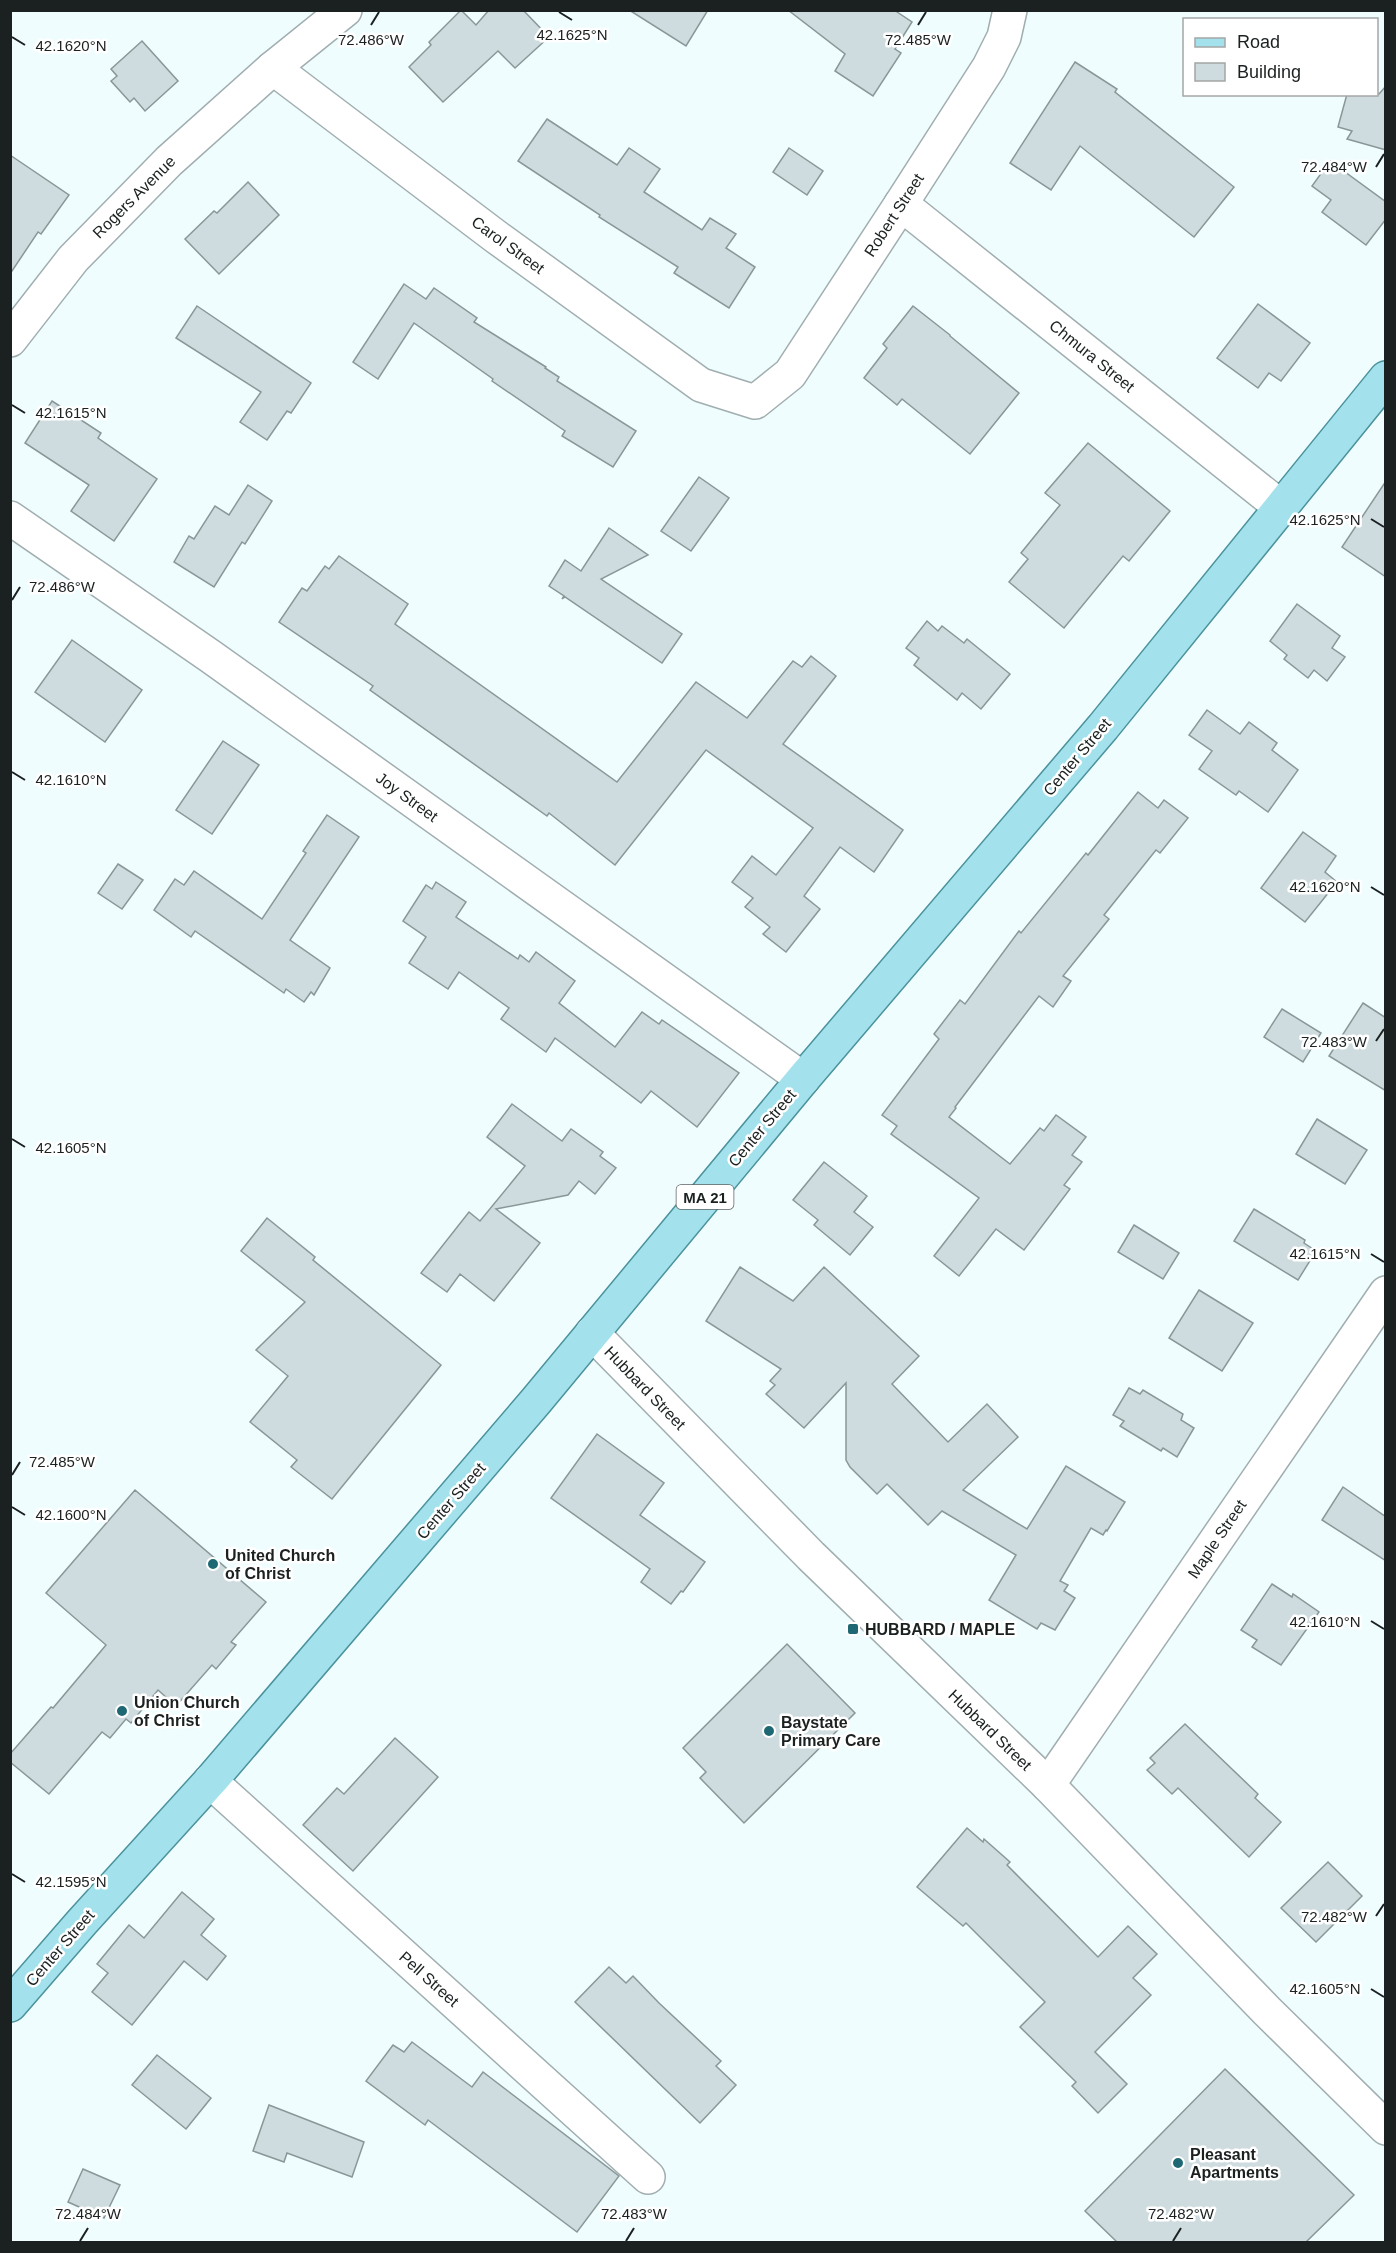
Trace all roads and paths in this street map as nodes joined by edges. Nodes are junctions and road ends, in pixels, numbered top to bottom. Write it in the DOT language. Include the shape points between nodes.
graph roads {
  1 [pos="345,10"];
  2 [pos="1010,12"];
  3 [pos="273,68"];
  4 [pos="901,204"];
  5 [pos="10,340"];
  6 [pos="1386,378"];
  7 [pos="755,402"];
  8 [pos="1282,508"];
  9 [pos="10,518"];
  10 [pos="803,1079"];
  11 [pos="1386,1293"];
  12 [pos="592,1334"];
  13 [pos="210,1781"];
  14 [pos="1048,1785"];
  15 [pos="10,2004"];
  16 [pos="1386,2128"];
  17 [pos="648,2177"];
  1 -- 3 [label="street, Rogers Avenue"];
  2 -- 4 [label="street, Robert Street" via="1004,37 989,67"];
  3 -- 5 [label="street, Rogers Avenue" via="169,161 81,251"];
  3 -- 7 [label="street, Carol Street" via="701,385"];
  4 -- 7 [label="street, Robert Street" via="790,374"];
  4 -- 8 [label="street, Chmura Street"];
  6 -- 8 [label="main road, Center Street / MA 21"];
  8 -- 10 [label="main road, Center Street / MA 21" via="1103,727"];
  9 -- 10 [label="street, Joy Street"];
  10 -- 12 [label="main road, Center Street / MA 21"];
  11 -- 14 [label="street, Maple Street"];
  12 -- 13 [label="main road, Center Street / MA 21"];
  12 -- 14 [label="street, Hubbard Street" via="811,1556"];
  13 -- 15 [label="main road, Center Street / MA 21"];
  13 -- 17 [label="street, Pell Street"];
  14 -- 16 [label="street, Hubbard Street"];
}
